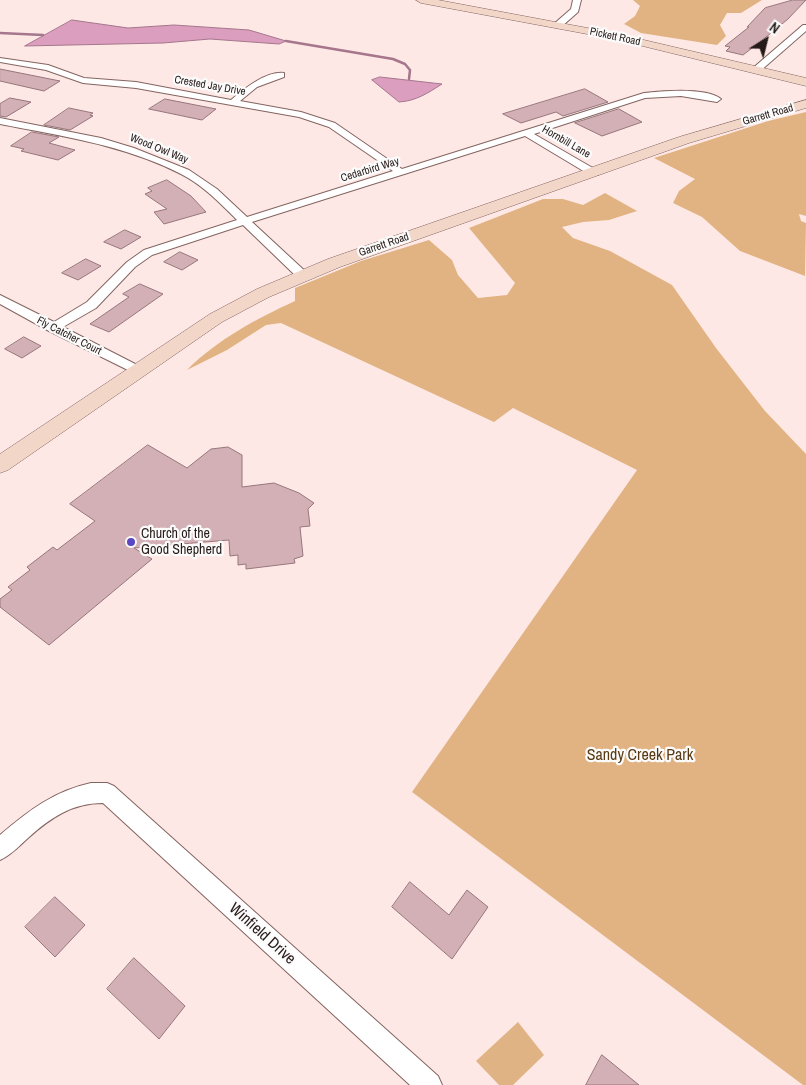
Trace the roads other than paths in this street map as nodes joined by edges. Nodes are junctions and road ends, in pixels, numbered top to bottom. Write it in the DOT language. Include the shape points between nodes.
graph roads {
  1 [pos="421,0"];
  2 [pos="576,0"];
  3 [pos="558,25"];
  4 [pos="806,27"];
  5 [pos="0,60"];
  6 [pos="756,70"];
  7 [pos="281,74"];
  8 [pos="806,82"];
  9 [pos="717,100"];
  10 [pos="234,102"];
  11 [pos="806,104"];
  12 [pos="0,120"];
  13 [pos="526,134"];
  14 [pos="402,173"];
  15 [pos="594,173"];
  16 [pos="245,222"];
  17 [pos="302,275"];
  18 [pos="0,299"];
  19 [pos="53,328"];
  20 [pos="138,371"];
  21 [pos="0,465"];
  22 [pos="0,849"];
  23 [pos="430,1085"];
  1 -- 3 [label="street, Pickett Road"];
  2 -- 3 [label="street" via="575,10"];
  3 -- 6 [label="street, Pickett Road"];
  4 -- 6 [label="street"];
  5 -- 10 [label="street, Crested Jay Drive" via="48,68 83,80 136,84"];
  6 -- 8 [label="street, Pickett Road"];
  7 -- 10 [label="street" via="254,85"];
  9 -- 13 [label="street, Cedarbird Way" via="690,92 644,96"];
  10 -- 14 [label="street, Crested Jay Drive" via="291,112 332,125"];
  11 -- 15 [label="street, Garrett Road" via="684,140"];
  12 -- 16 [label="street, Wood Owl Way" via="101,141 168,164 201,181"];
  13 -- 14 [label="street, Cedarbird Way"];
  13 -- 15 [label="street, Hornbill Lane"];
  14 -- 16 [label="street, Cedarbird Way"];
  15 -- 17 [label="street, Garrett Road"];
  16 -- 17 [label="street, Wood Owl Way"];
  16 -- 19 [label="street, Cedarbird Way" via="159,248 143,256 119,275 96,301"];
  17 -- 20 [label="street, Garrett Road" via="240,304"];
  18 -- 19 [label="street, Fly Catcher Court"];
  19 -- 20 [label="street, Fly Catcher Court"];
  20 -- 21 [label="street, Garrett Road"];
  22 -- 23 [label="street, Winfield Drive" via="50,807 73,796 107,793"];
}
